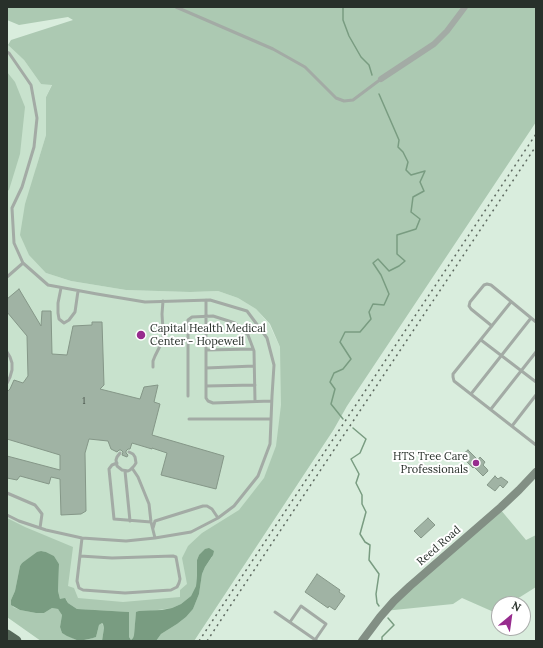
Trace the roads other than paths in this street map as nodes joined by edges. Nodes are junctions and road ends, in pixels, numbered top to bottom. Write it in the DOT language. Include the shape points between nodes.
graph roads {
  1 [pos="176,7"];
  2 [pos="465,7"];
  3 [pos="7,52"];
  4 [pos="381,79"];
  5 [pos="23,263"];
  6 [pos="7,277"];
  7 [pos="61,288"];
  8 [pos="78,291"];
  9 [pos="206,300"];
  10 [pos="163,301"];
  11 [pos="511,302"];
  12 [pos="206,316"];
  13 [pos="531,318"];
  14 [pos="536,322"];
  15 [pos="492,326"];
  16 [pos="481,340"];
  17 [pos="253,349"];
  18 [pos="206,350"];
  19 [pos="7,352"];
  20 [pos="536,352"];
  21 [pos="501,355"];
  22 [pos="254,366"];
  23 [pos="153,367"];
  24 [pos="206,368"];
  25 [pos="521,371"];
  26 [pos="536,382"];
  27 [pos="7,383"];
  28 [pos="255,385"];
  29 [pos="206,386"];
  30 [pos="471,394"];
  31 [pos="536,395"];
  32 [pos="188,396"];
  33 [pos="255,401"];
  34 [pos="271,401"];
  35 [pos="491,409"];
  36 [pos="189,419"];
  37 [pos="271,419"];
  38 [pos="512,426"];
  39 [pos="536,444"];
  40 [pos="129,452"];
  41 [pos="120,453"];
  42 [pos="117,463"];
  43 [pos="132,468"];
  44 [pos="125,470"];
  45 [pos="536,472"];
  46 [pos="7,493"];
  47 [pos="7,515"];
  48 [pos="218,518"];
  49 [pos="130,520"];
  50 [pos="151,522"];
  51 [pos="40,528"];
  52 [pos="153,528"];
  53 [pos="82,538"];
  54 [pos="155,538"];
  55 [pos="80,556"];
  56 [pos="275,612"];
  57 [pos="290,622"];
  58 [pos="7,634"];
  59 [pos="316,640"];
  60 [pos="16,641"];
  61 [pos="362,641"];
  1 -- 4 [label="lane" via="272,50 305,68 336,98 344,101 353,100"];
  2 -- 4 [label="street" via="434,44"];
  3 -- 5 [label="lane" via="31,85 37,118 34,147 22,187 12,208 14,244"];
  5 -- 6 [label="lane"];
  5 -- 7 [label="lane" via="48,285"];
  7 -- 8 [label="lane"];
  7 -- 8 [label="lane" via="58,313 59,319 64,323 75,312"];
  8 -- 10 [label="lane" via="145,302"];
  9 -- 10 [label="lane"];
  9 -- 12 [label="lane"];
  9 -- 34 [label="lane" via="247,311 267,338 274,365"];
  10 -- 23 [label="lane" via="163,339"];
  11 -- 13 [label="lane"];
  11 -- 15 [label="lane"];
  11 -- 15 [label="lane" via="488,284 470,302 471,309"];
  12 -- 17 [label="lane" via="235,323 248,335"];
  12 -- 18 [label="lane"];
  12 -- 32 [label="lane" via="192,317 187,324"];
  13 -- 14 [label="lane"];
  13 -- 21 [label="lane"];
  15 -- 16 [label="lane"];
  16 -- 21 [label="lane"];
  16 -- 30 [label="lane" via="453,377 454,381"];
  17 -- 18 [label="lane"];
  17 -- 22 [label="lane"];
  18 -- 24 [label="lane"];
  19 -- 27 [label="lane" via="12,370"];
  20 -- 25 [label="lane"];
  21 -- 25 [label="lane"];
  21 -- 30 [label="lane"];
  22 -- 24 [label="lane"];
  22 -- 28 [label="lane"];
  24 -- 29 [label="lane"];
  25 -- 26 [label="lane"];
  25 -- 35 [label="lane"];
  28 -- 29 [label="lane"];
  28 -- 33 [label="lane"];
  29 -- 33 [label="lane" via="208,402"];
  30 -- 35 [label="lane"];
  31 -- 38 [label="lane"];
  33 -- 34 [label="lane"];
  34 -- 37 [label="lane"];
  35 -- 38 [label="lane"];
  36 -- 37 [label="lane"];
  37 -- 48 [label="lane" via="270,444 258,476 234,506"];
  38 -- 39 [label="lane"];
  40 -- 43 [label="lane" via="136,460"];
  41 -- 42 [label="lane"];
  42 -- 44 [label="lane" via="120,469"];
  42 -- 49 [label="lane" via="110,469 114,519"];
  43 -- 44 [label="lane"];
  43 -- 50 [label="lane" via="149,504"];
  44 -- 49 [label="lane"];
  45 -- 61 [label="street, Reed Road" via="501,507 394,601"];
  46 -- 51 [label="lane" via="35,505 42,514"];
  47 -- 51 [label="lane"];
  48 -- 52 [label="lane" via="212,509 203,506 156,521"];
  48 -- 54 [label="lane" via="191,532"];
  49 -- 50 [label="lane"];
  50 -- 52 [label="lane"];
  51 -- 53 [label="lane"];
  52 -- 54 [label="lane"];
  53 -- 54 [label="lane" via="126,541"];
  53 -- 55 [label="lane"];
  55 -- 55 [label="lane" via="173,556 176,557 179,583 172,590 125,593 82,590 76,582"];
  56 -- 57 [label="lane"];
  57 -- 59 [label="lane"];
  57 -- 59 [label="lane" via="301,606 326,624"];
  58 -- 60 [label="highway"];
}
